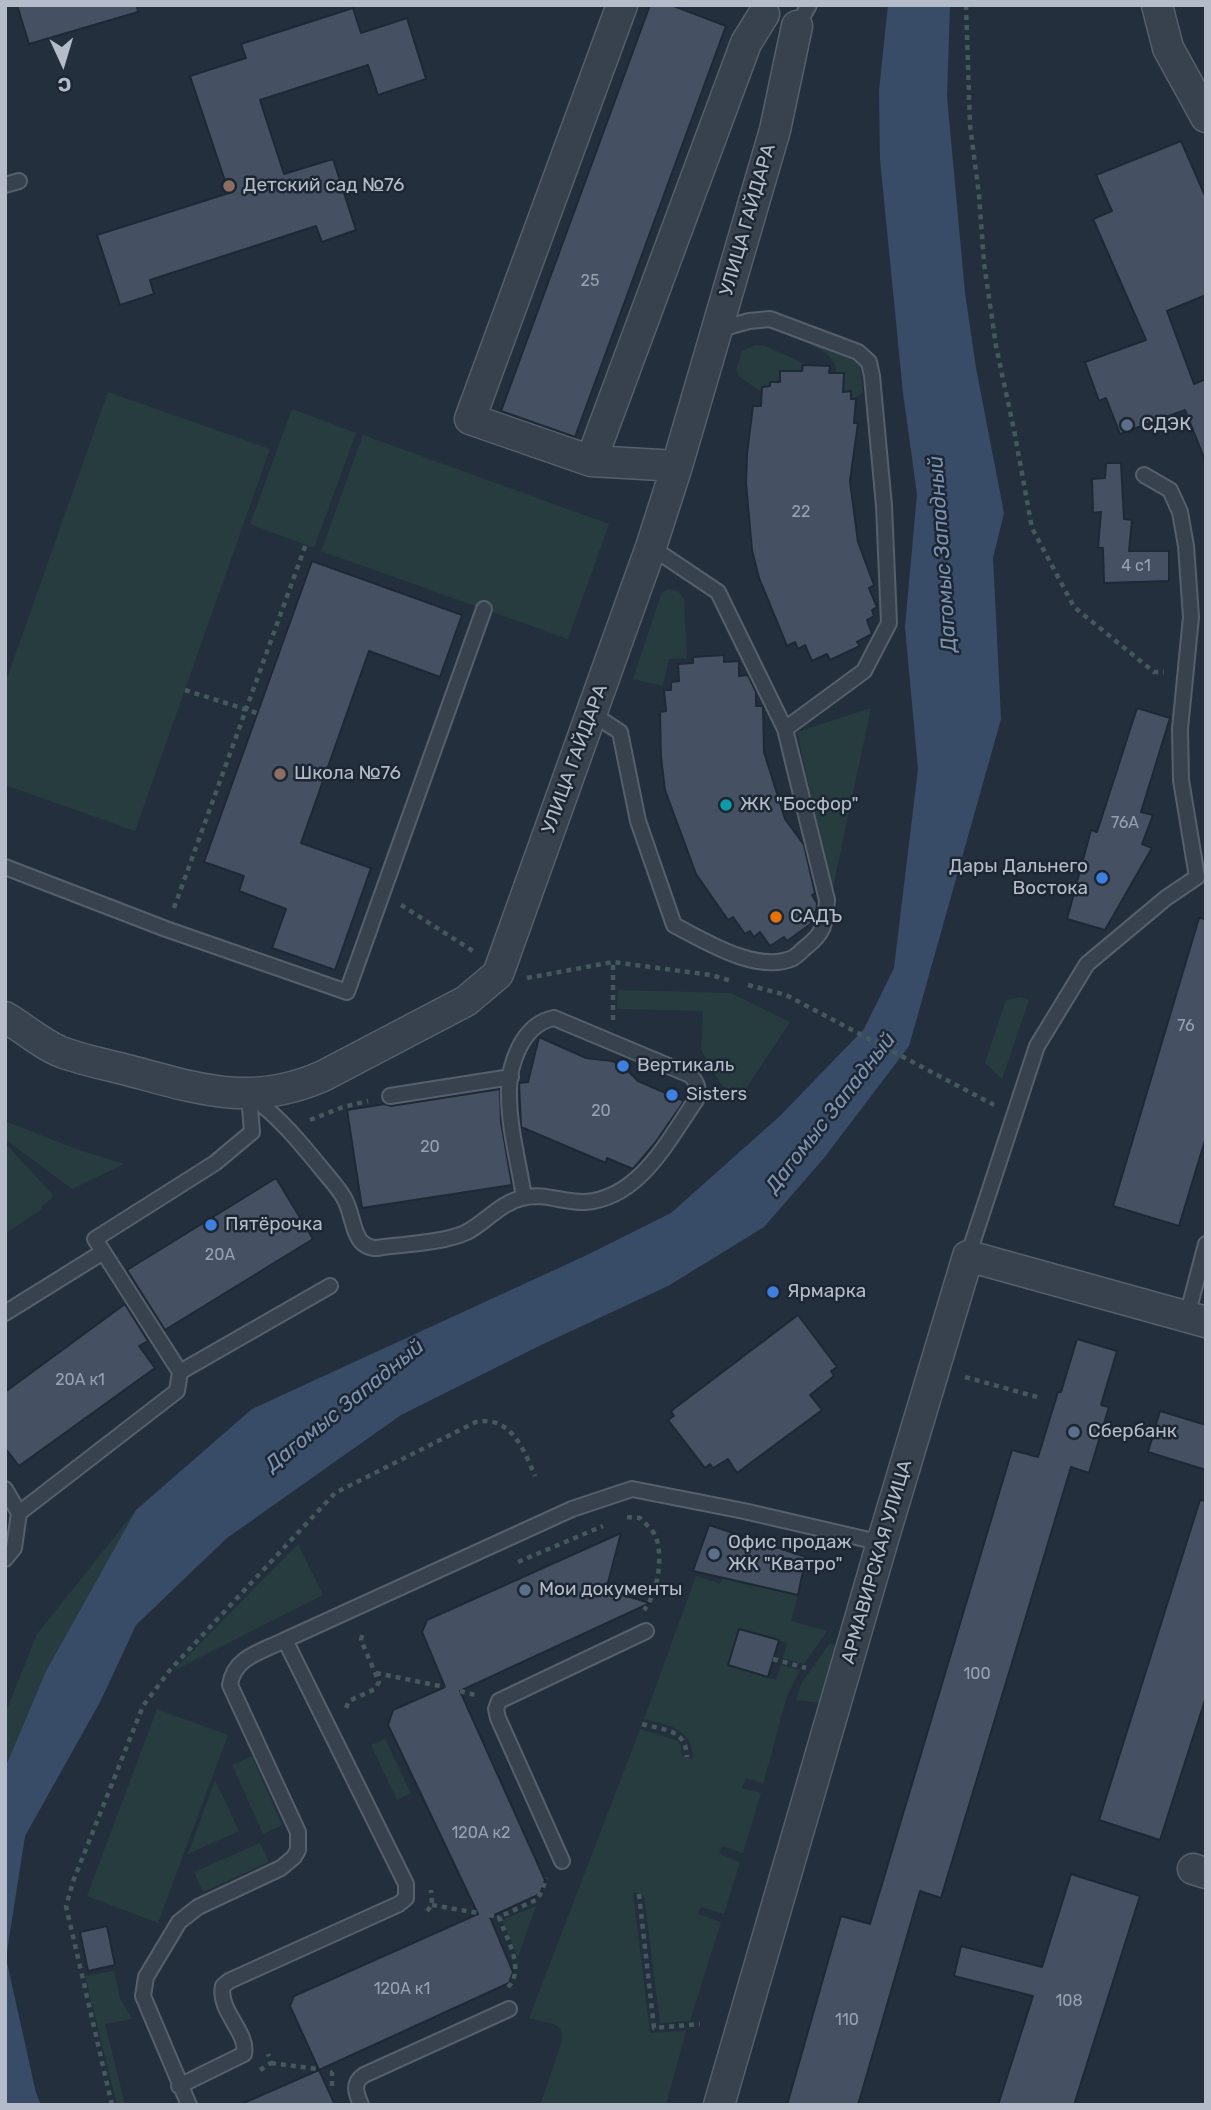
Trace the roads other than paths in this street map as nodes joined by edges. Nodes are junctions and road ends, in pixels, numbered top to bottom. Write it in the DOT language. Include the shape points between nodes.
graph roads {
  1 [pos="622,5"];
  2 [pos="1157,5"];
  3 [pos="764,14"];
  4 [pos="803,16"];
  5 [pos="1206,117"];
  6 [pos="716,330"];
  7 [pos="591,461"];
  8 [pos="677,466"];
  9 [pos="1143,475"];
  10 [pos="651,547"];
  11 [pos="484,610"];
  12 [pos="591,713"];
  13 [pos="785,729"];
  14 [pos="5,867"];
  15 [pos="1201,878"];
  16 [pos="5,1017"];
  17 [pos="510,1077"];
  18 [pos="249,1095"];
  19 [pos="390,1096"];
  20 [pos="524,1197"];
  21 [pos="1206,1244"];
  22 [pos="103,1252"];
  23 [pos="968,1256"];
  24 [pos="330,1286"];
  25 [pos="5,1313"];
  26 [pos="1196,1319"];
  27 [pos="180,1372"];
  28 [pos="5,1489"];
  29 [pos="19,1513"];
  30 [pos="882,1543"];
  31 [pos="5,1559"];
  32 [pos="646,1631"];
  33 [pos="285,1640"];
  34 [pos="562,1861"];
  35 [pos="509,2008"];
  36 [pos="180,2086"];
  37 [pos="189,2105"];
  38 [pos="361,2105"];
  39 [pos="719,2105"];
  1 -- 7 [label="street" via="470,419"];
  2 -- 5 [label="street" via="1168,48"];
  3 -- 7 [label="street" via="746,43"];
  4 -- 6 [label="street, УЛИЦА ГАЙДАРА"];
  6 -- 8 [label="street, УЛИЦА ГАЙДАРА"];
  6 -- 13 [label="lane" via="770,319 858,352 869,362 872,376 889,623 864,671"];
  7 -- 8 [label="street"];
  8 -- 10 [label="street, УЛИЦА ГАЙДАРА"];
  9 -- 15 [label="lane" via="1170,490 1181,512 1186,546 1191,617 1180,729 1181,780"];
  10 -- 12 [label="street, УЛИЦА ГАЙДАРА"];
  10 -- 13 [label="lane" via="718,592"];
  11 -- 14 [label="lane" via="347,992"];
  12 -- 13 [label="lane" via="620,732 638,821 674,925 726,952 766,962 793,958 820,936 826,919 827,900"];
  12 -- 18 [label="street, УЛИЦА ГАЙДАРА" via="498,974 466,1001 323,1076 287,1090"];
  15 -- 23 [label="lane" via="1166,898 1087,964 1037,1046"];
  16 -- 18 [label="street" via="62,1052 217,1092"];
  17 -- 19 [label="lane"];
  17 -- 20 [label="lane" via="509,1103"];
  17 -- 20 [label="lane" via="526,1034 538,1023 554,1018 690,1075 699,1088 696,1100 648,1168 629,1187 586,1202"];
  18 -- 20 [label="lane" via="289,1129 344,1197 356,1237 370,1248 460,1235"];
  18 -- 22 [label="lane" via="252,1132 215,1163 95,1239"];
  21 -- 26 [label="lane"];
  22 -- 25 [label="lane"];
  22 -- 27 [label="lane"];
  23 -- 26 [label="street"];
  23 -- 30 [label="street, АРМАВИРСКАЯ УЛИЦА"];
  24 -- 27 [label="lane"];
  27 -- 29 [label="lane" via="177,1391"];
  28 -- 29 [label="lane"];
  29 -- 31 [label="lane" via="14,1548"];
  30 -- 33 [label="lane" via="632,1489 572,1509"];
  30 -- 39 [label="street, АРМАВИРСКАЯ УЛИЦА"];
  32 -- 34 [label="lane" via="499,1701 496,1709"];
  33 -- 36 [label="lane" via="240,1662 230,1685 298,1832 298,1850 281,1868 198,1907 179,1922 146,1977 143,1996"];
  33 -- 36 [label="lane" via="406,1884 406,1898 229,1981 223,1986 223,2000 244,2054"];
  35 -- 38 [label="lane" via="358,2079 355,2086"];
  36 -- 37 [label="lane"];
}
